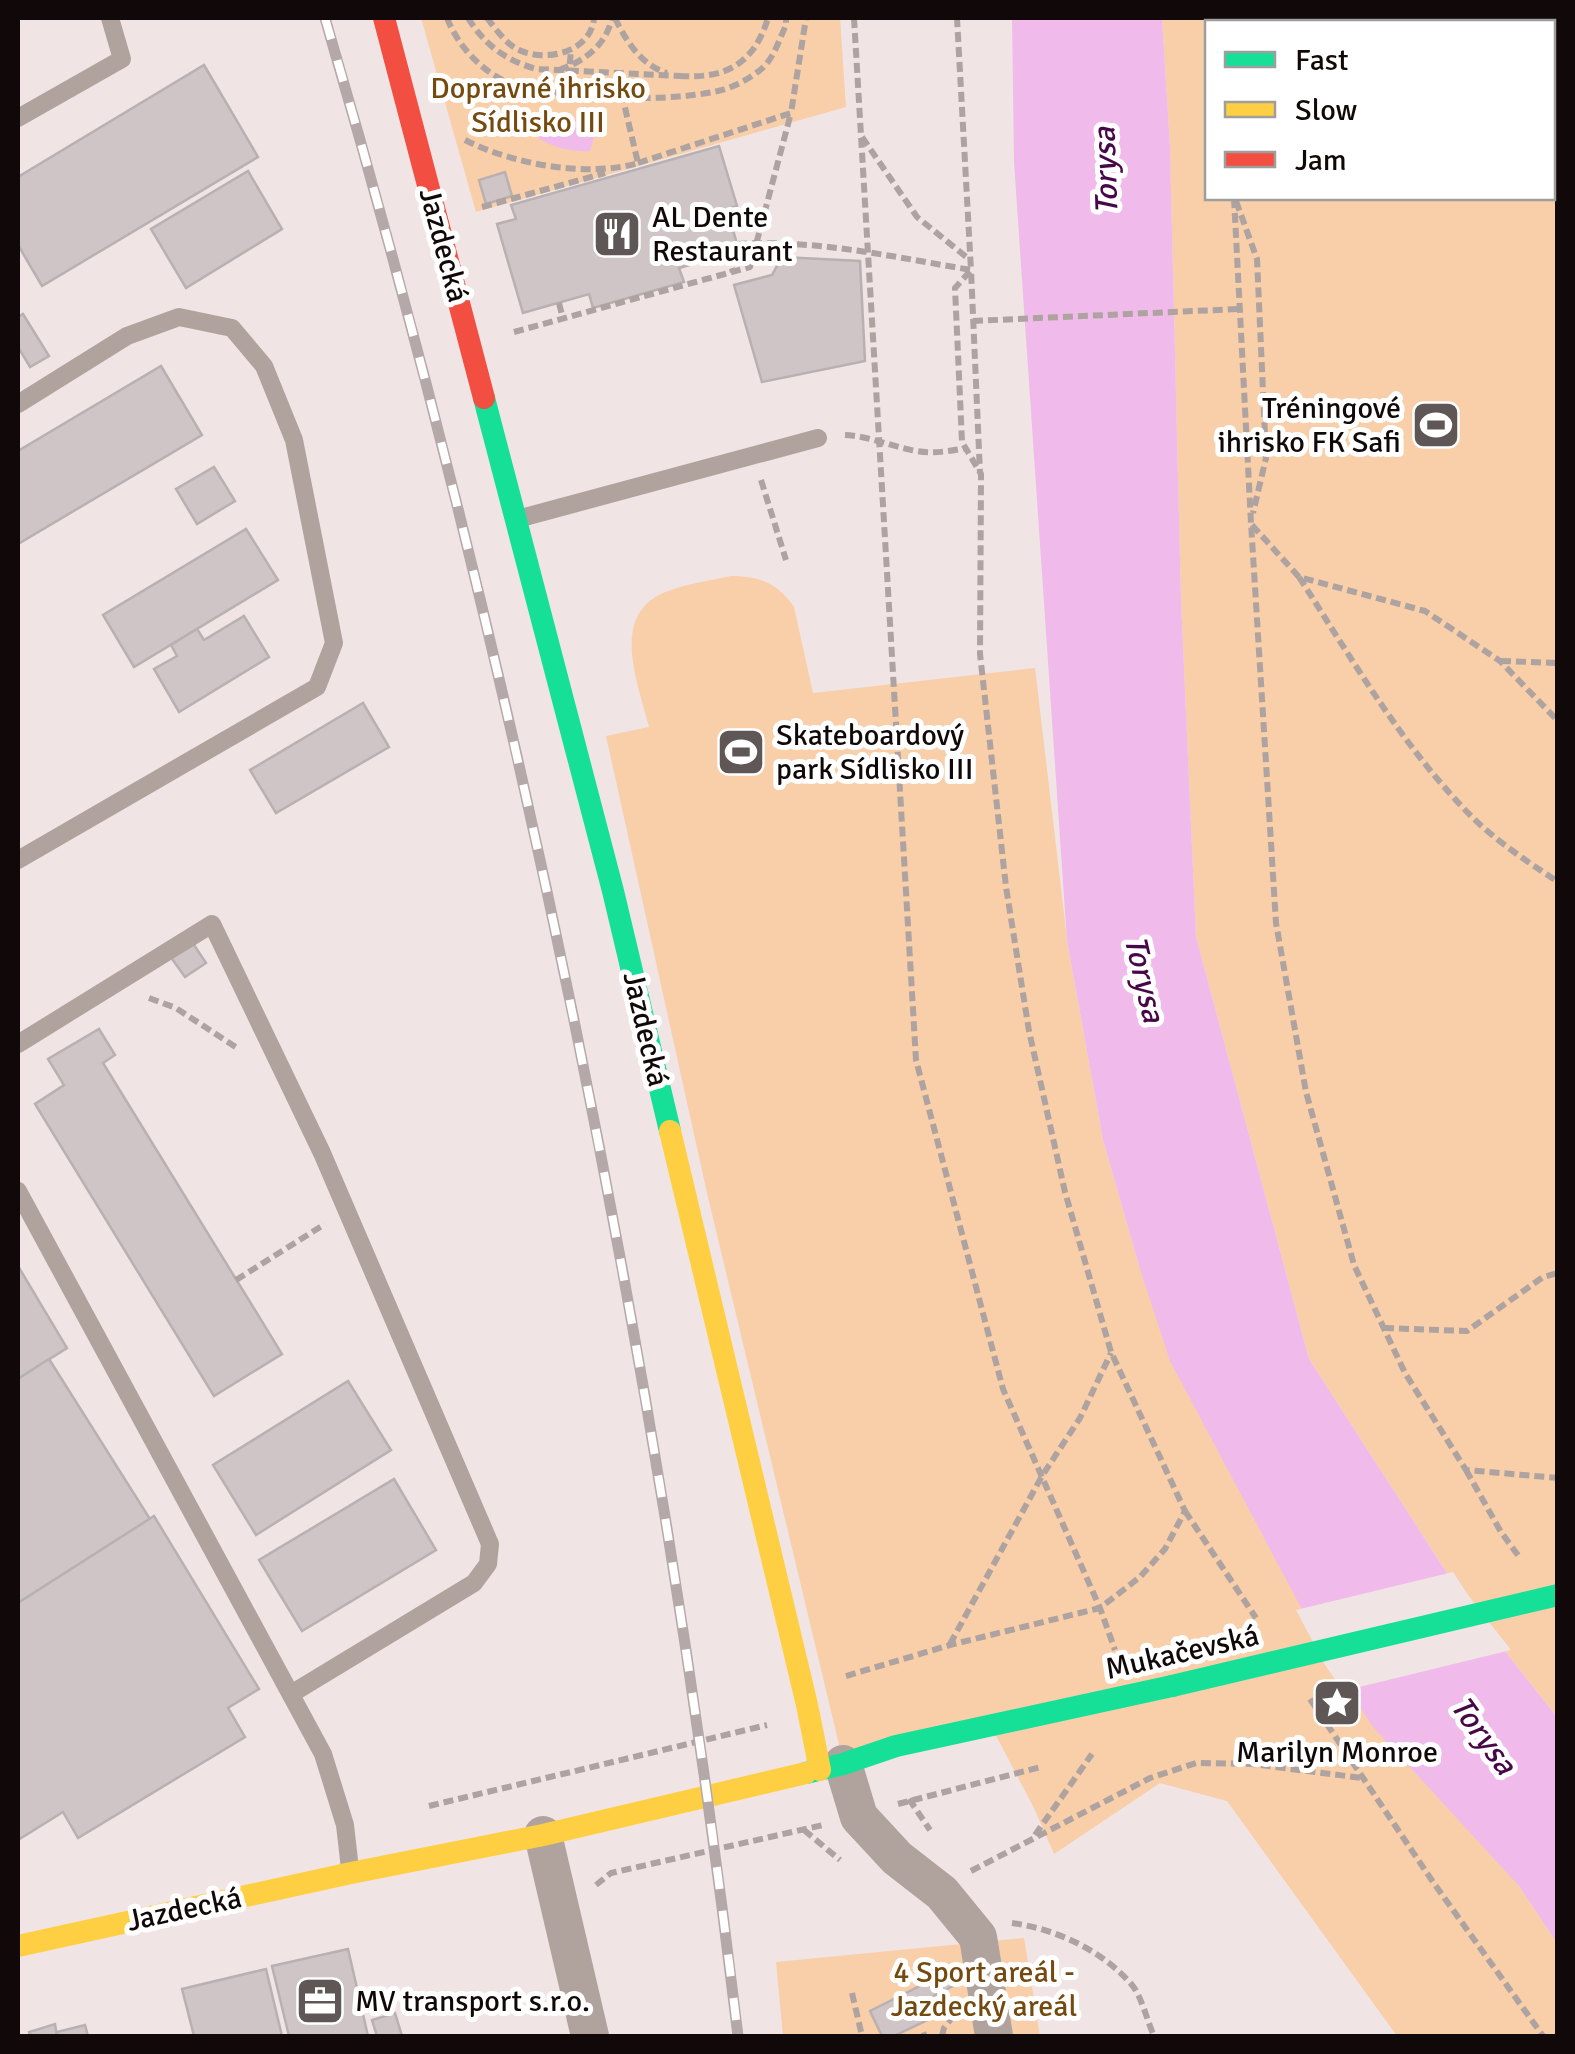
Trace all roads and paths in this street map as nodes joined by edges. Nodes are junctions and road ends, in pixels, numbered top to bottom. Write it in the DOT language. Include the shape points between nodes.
graph roads {
  1 [pos="110,18"];
  2 [pos="384,18"];
  3 [pos="447,18"];
  4 [pos="468,18"];
  5 [pos="488,18"];
  6 [pos="594,18"];
  7 [pos="614,18"];
  8 [pos="768,18"];
  9 [pos="786,18"];
  10 [pos="806,18"];
  11 [pos="854,18"];
  12 [pos="957,18"];
  13 [pos="570,50"];
  14 [pos="569,69"];
  15 [pos="618,74"];
  16 [pos="680,76"];
  17 [pos="567,94"];
  18 [pos="622,97"];
  19 [pos="792,113"];
  20 [pos="18,118"];
  21 [pos="456,136"];
  22 [pos="861,136"];
  23 [pos="638,163"];
  24 [pos="620,168"];
  25 [pos="1234,200"];
  26 [pos="1235,200"];
  27 [pos="476,209"];
  28 [pos="756,242"];
  29 [pos="737,244"];
  30 [pos="868,252"];
  31 [pos="728,254"];
  32 [pos="970,260"];
  33 [pos="970,270"];
  34 [pos="733,272"];
  35 [pos="559,303"];
  36 [pos="1239,309"];
  37 [pos="563,319"];
  38 [pos="973,321"];
  39 [pos="498,337"];
  40 [pos="18,404"];
  41 [pos="818,438"];
  42 [pos="880,442"];
  43 [pos="966,448"];
  44 [pos="753,456"];
  45 [pos="980,474"];
  46 [pos="516,519"];
  47 [pos="1251,523"];
  48 [pos="786,560"];
  49 [pos="1298,576"];
  50 [pos="1500,661"];
  51 [pos="1558,663"];
  52 [pos="1558,721"];
  53 [pos="18,860"];
  54 [pos="1558,882"];
  55 [pos="115,985"];
  56 [pos="18,1044"];
  57 [pos="290,1086"];
  58 [pos="18,1191"];
  59 [pos="347,1210"];
  60 [pos="1558,1274"];
  61 [pos="236,1280"];
  62 [pos="1384,1328"];
  63 [pos="1112,1352"];
  64 [pos="1466,1470"];
  65 [pos="1042,1476"];
  66 [pos="1558,1478"];
  67 [pos="1185,1511"];
  68 [pos="1524,1564"];
  69 [pos="1558,1595"];
  70 [pos="1100,1608"];
  71 [pos="1258,1621"];
  72 [pos="950,1645"];
  73 [pos="1116,1654"];
  74 [pos="833,1680"];
  75 [pos="1300,1684"];
  76 [pos="291,1694"];
  77 [pos="809,1712"];
  78 [pos="1109,1750"];
  79 [pos="1092,1754"];
  80 [pos="1074,1758"];
  81 [pos="1056,1763"];
  82 [pos="832,1767"];
  83 [pos="1363,1778"];
  84 [pos="420,1808"];
  85 [pos="859,1817"];
  86 [pos="543,1835"];
  87 [pos="1033,1838"];
  88 [pos="351,1872"];
  89 [pos="952,1905"];
  90 [pos="18,1946"];
  91 [pos="852,1993"];
  92 [pos="590,2036"];
  93 [pos="862,2036"];
  94 [pos="994,2036"];
  95 [pos="1154,2036"];
  96 [pos="1543,2036"];
  1 -- 20 [label="lane" via="122,59"];
  2 -- 46 [label="street, Jazdecká"];
  3 -- 17 [label="path" via="467,53 491,73 512,85"];
  4 -- 14 [label="path" via="504,57 536,69"];
  5 -- 13 [label="path" via="516,49"];
  6 -- 13 [label="path" via="588,37"];
  7 -- 14 [label="path" via="597,47"];
  7 -- 16 [label="path" via="644,62"];
  8 -- 16 [label="path" via="744,62 702,77"];
  9 -- 18 [label="path" via="764,68 745,81 693,96"];
  10 -- 19 [label="path"];
  11 -- 22 [label="path"];
  12 -- 32 [label="path"];
  13 -- 14 [label="path"];
  14 -- 15 [label="path"];
  14 -- 17 [label="path"];
  15 -- 16 [label="path"];
  15 -- 18 [label="path"];
  17 -- 18 [label="path"];
  18 -- 23 [label="path"];
  19 -- 23 [label="path"];
  19 -- 28 [label="path"];
  21 -- 24 [label="path" via="548,166"];
  22 -- 30 [label="path"];
  22 -- 32 [label="path" via="917,218"];
  23 -- 24 [label="path"];
  24 -- 27 [label="path"];
  25 -- 36 [label="path"];
  26 -- 47 [label="path" via="1257,259 1266,458"];
  28 -- 29 [label="path"];
  28 -- 30 [label="path"];
  28 -- 34 [label="path" via="750,267"];
  30 -- 33 [label="path"];
  30 -- 42 [label="path"];
  31 -- 34 [label="path"];
  32 -- 33 [label="path"];
  33 -- 38 [label="path"];
  33 -- 43 [label="path" via="955,288"];
  34 -- 37 [label="path"];
  35 -- 37 [label="path"];
  36 -- 38 [label="path"];
  36 -- 47 [label="path"];
  37 -- 39 [label="path"];
  38 -- 45 [label="path"];
  40 -- 53 [label="lane" via="127,336 180,317 232,328 264,366 294,440 334,643 316,687"];
  41 -- 44 [label="lane"];
  42 -- 43 [label="path" via="918,452"];
  42 -- 65 [label="path" via="916,1060 1002,1388"];
  43 -- 45 [label="path"];
  44 -- 46 [label="lane"];
  44 -- 48 [label="path"];
  45 -- 63 [label="path" via="980,654 1006,887 1065,1192"];
  46 -- 77 [label="street, Jazdecká" via="613,891"];
  47 -- 49 [label="path"];
  47 -- 62 [label="path" via="1276,923 1306,1092 1354,1265"];
  49 -- 50 [label="path" via="1425,612"];
  49 -- 54 [label="path" via="1407,743 1472,818"];
  50 -- 51 [label="path"];
  50 -- 52 [label="path"];
  55 -- 56 [label="lane"];
  55 -- 57 [label="path" via="176,1008"];
  55 -- 57 [label="lane" via="212,924"];
  57 -- 59 [label="lane"];
  58 -- 76 [label="lane"];
  59 -- 61 [label="path"];
  59 -- 76 [label="lane" via="490,1544 488,1564 474,1583"];
  60 -- 62 [label="path" via="1543,1277 1466,1331"];
  62 -- 64 [label="path"];
  63 -- 65 [label="path"];
  63 -- 67 [label="path"];
  64 -- 66 [label="path"];
  64 -- 68 [label="path"];
  65 -- 70 [label="path"];
  65 -- 72 [label="path"];
  67 -- 70 [label="path" via="1140,1577"];
  67 -- 71 [label="path"];
  69 -- 82 [label="street, Mukačevská, bridge" via="896,1746"];
  70 -- 72 [label="path"];
  70 -- 73 [label="path"];
  72 -- 74 [label="path"];
  75 -- 83 [label="path"];
  76 -- 88 [label="lane" via="323,1754 345,1825"];
  77 -- 82 [label="street, Jazdecká"];
  77 -- 84 [label="path"];
  78 -- 79 [label="path"];
  79 -- 80 [label="path"];
  79 -- 87 [label="path"];
  81 -- 85 [label="path"];
  82 -- 85 [label="street, Jazdecká"];
  82 -- 86 [label="street, Jazdecká"];
  83 -- 87 [label="path" via="1196,1763 1150,1778"];
  83 -- 96 [label="path"];
  85 -- 89 [label="street, Jazdecká"];
  86 -- 88 [label="street, Jazdecká"];
  86 -- 92 [label="street"];
  87 -- 89 [label="path" via="979,1865"];
  88 -- 90 [label="street, Jazdecká"];
  89 -- 94 [label="street, Jazdecká" via="978,1937"];
  89 -- 95 [label="path" via="1040,1927 1090,1949 1134,1987"];
  91 -- 93 [label="path"];
}
